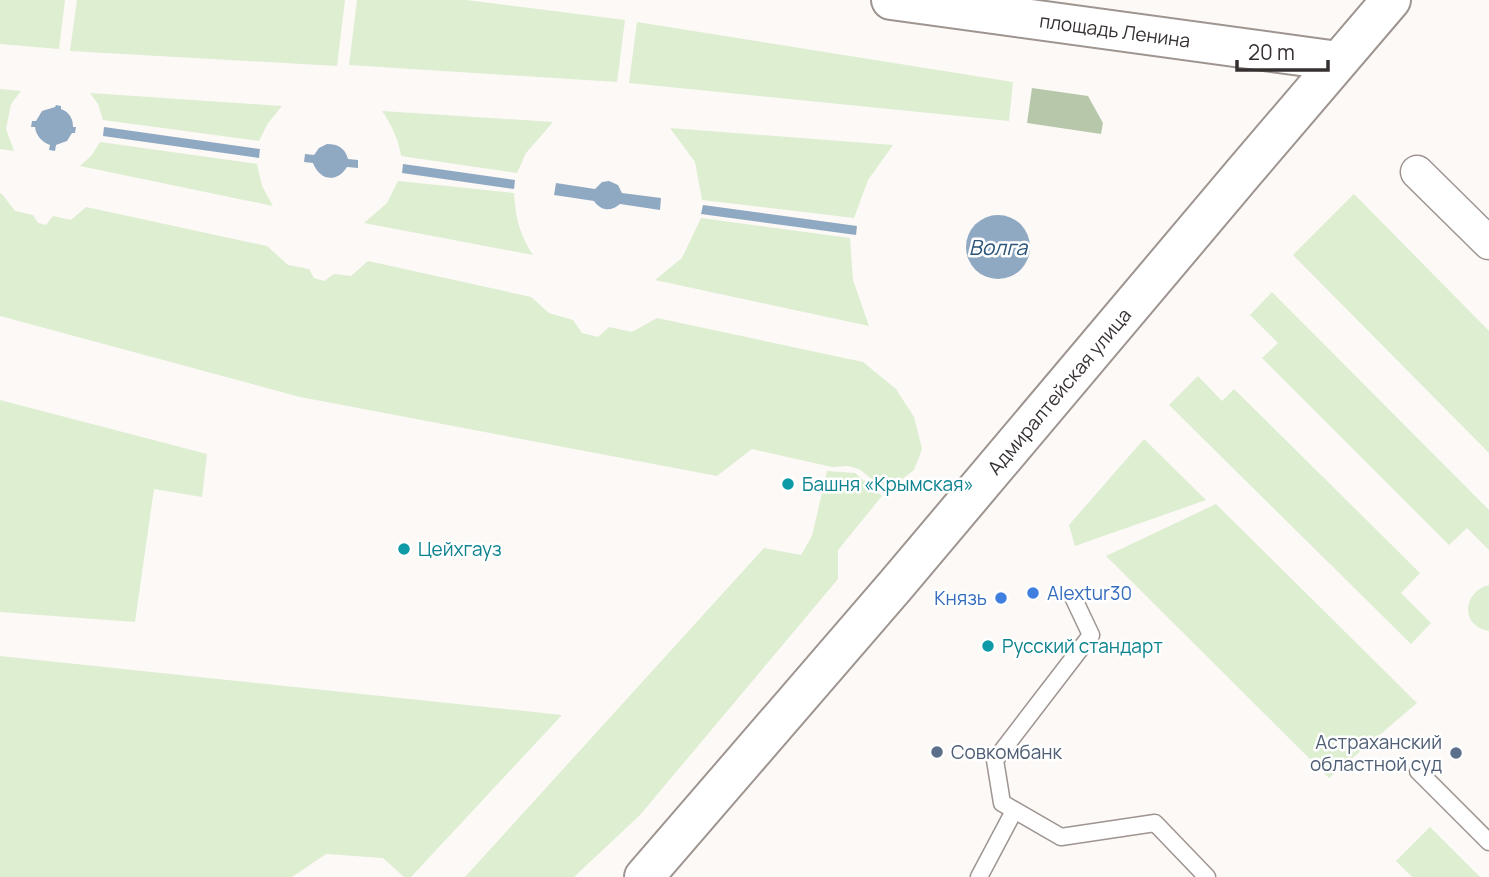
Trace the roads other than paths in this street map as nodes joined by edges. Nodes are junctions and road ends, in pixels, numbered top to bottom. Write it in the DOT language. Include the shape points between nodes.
graph roads {
  1 [pos="891,0"];
  2 [pos="1391,0"];
  3 [pos="1338,61"];
  4 [pos="1417,172"];
  5 [pos="1489,243"];
  6 [pos="1073,597"];
  7 [pos="1418,771"];
  8 [pos="1014,811"];
  9 [pos="1489,842"];
  10 [pos="644,877"];
  11 [pos="979,877"];
  12 [pos="1207,877"];
  1 -- 3 [label="main road, площадь Ленина"];
  2 -- 3 [label="main road, Адмиралтейская улица"];
  3 -- 10 [label="main road, Адмиралтейская улица" via="897,585"];
  4 -- 5 [label="street"];
  6 -- 8 [label="lane" via="1091,635 995,760 1002,803"];
  7 -- 9 [label="lane"];
  8 -- 11 [label="lane"];
  8 -- 12 [label="lane" via="1061,837 1155,823"];
}
